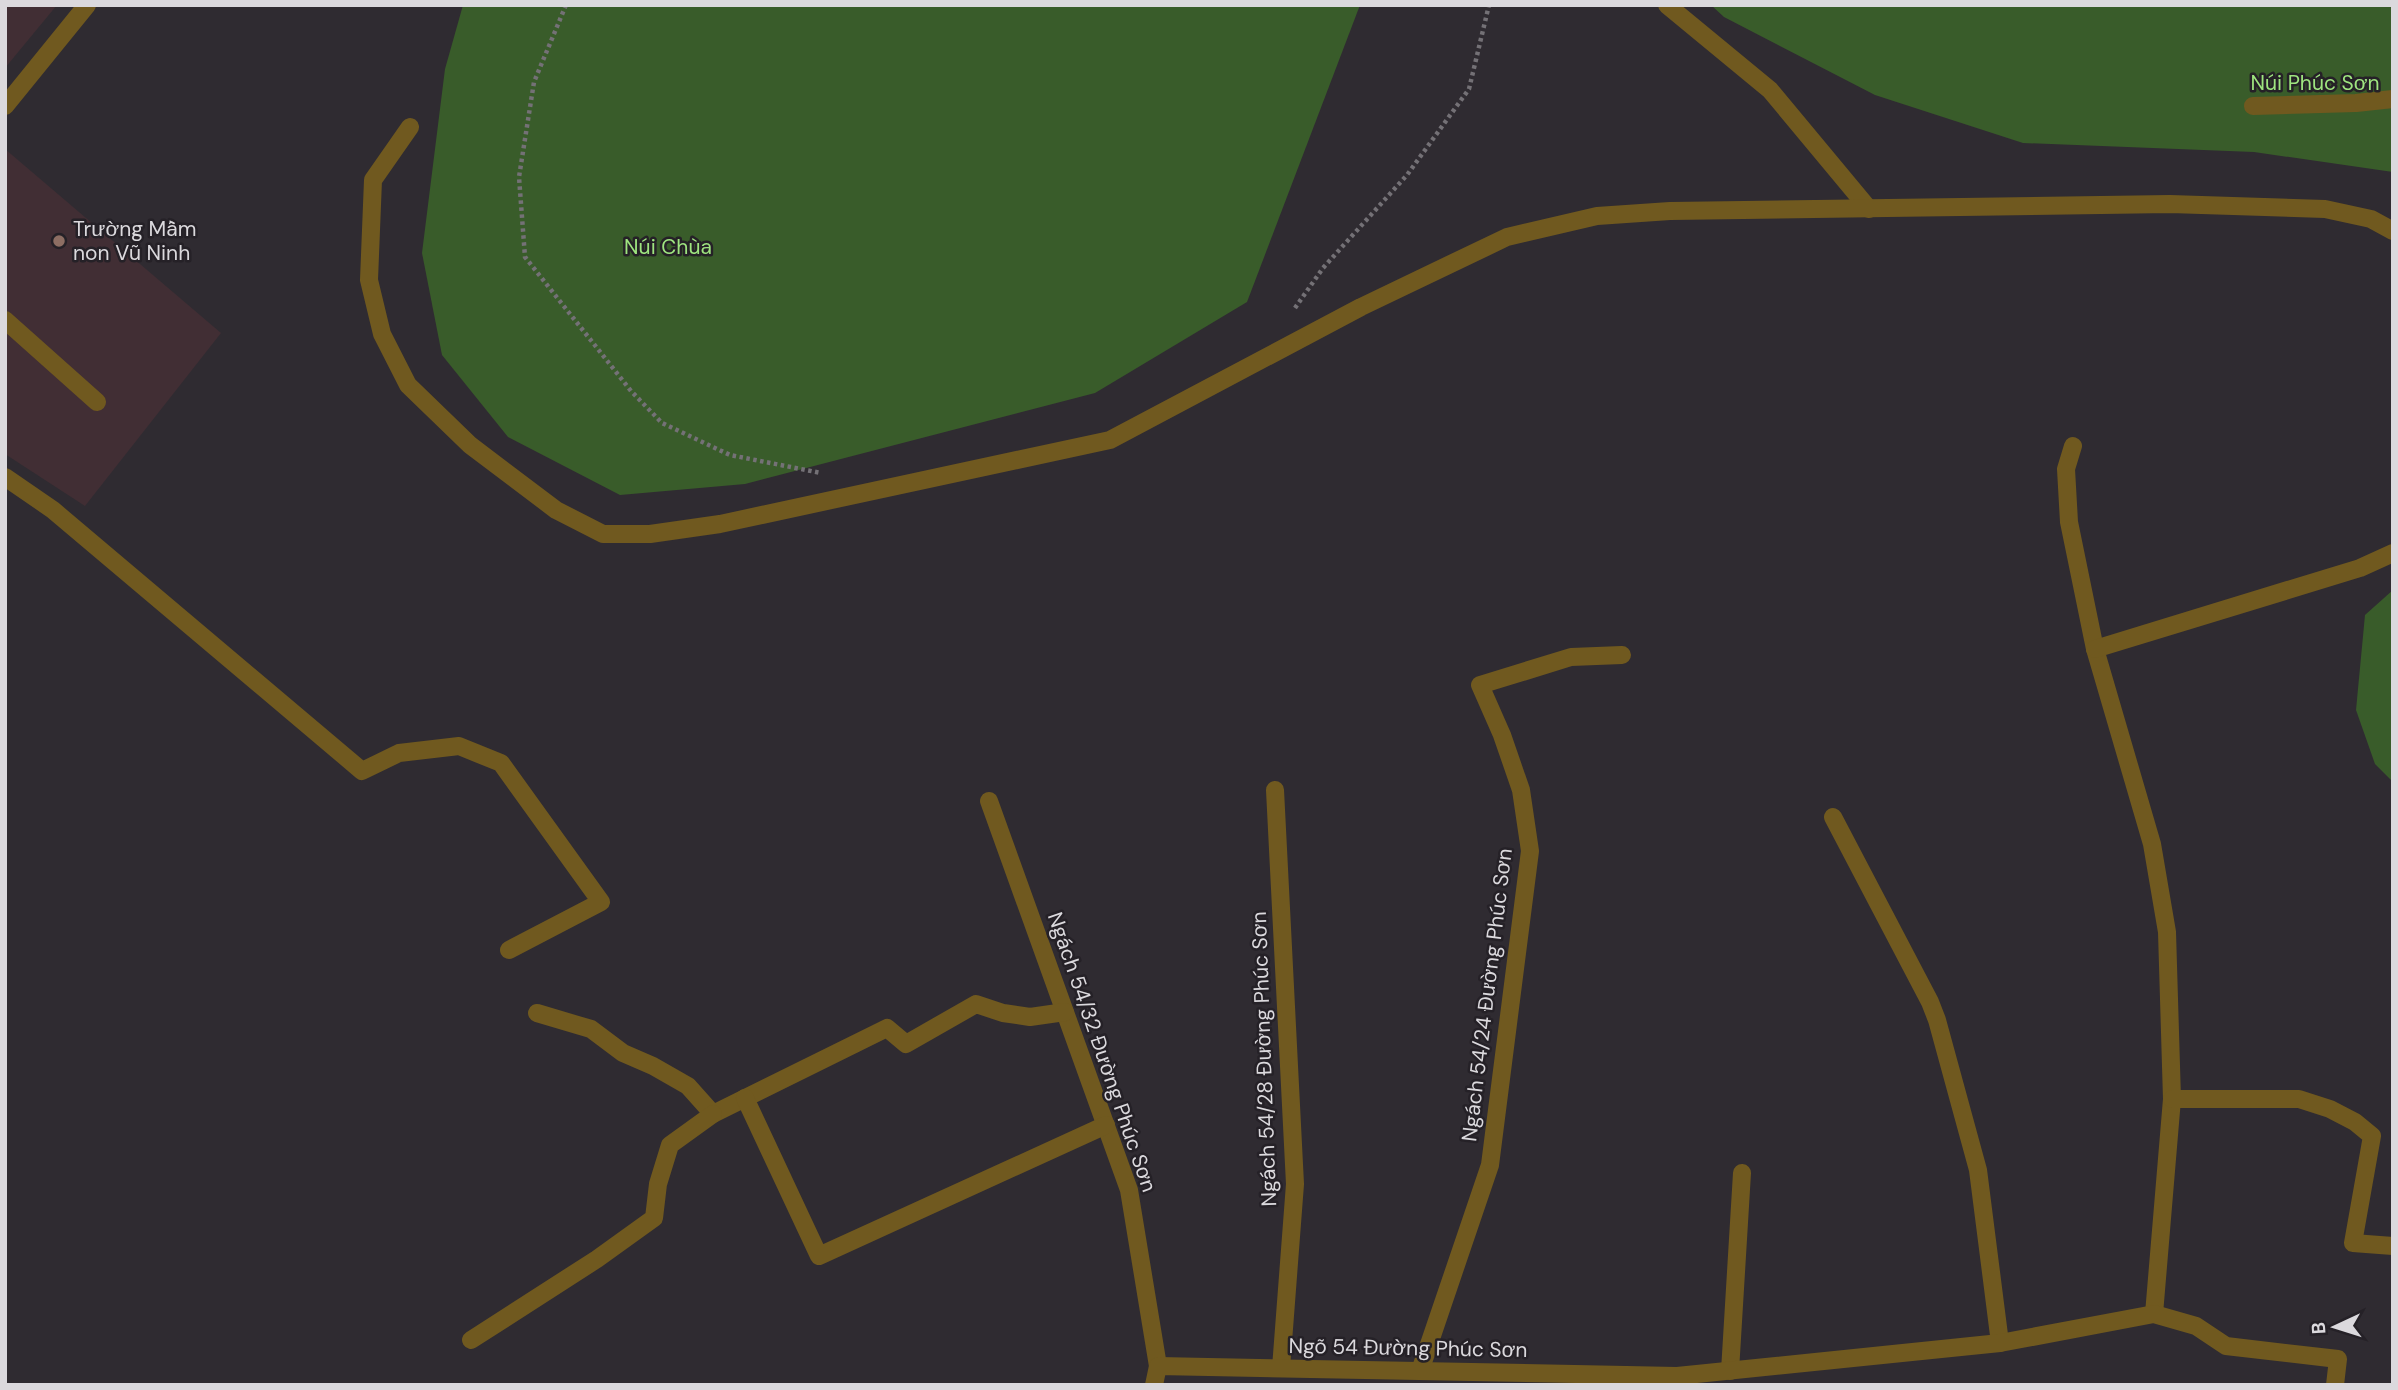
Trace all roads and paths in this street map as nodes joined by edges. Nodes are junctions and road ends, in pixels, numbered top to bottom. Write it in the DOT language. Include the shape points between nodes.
graph roads {
  1 [pos="87,5"];
  2 [pos="566,5"];
  3 [pos="1489,5"];
  4 [pos="1667,5"];
  5 [pos="2393,99"];
  6 [pos="5,106"];
  7 [pos="2253,106"];
  8 [pos="410,127"];
  9 [pos="1870,209"];
  10 [pos="2393,231"];
  11 [pos="1293,310"];
  12 [pos="5,320"];
  13 [pos="97,402"];
  14 [pos="2073,446"];
  15 [pos="832,475"];
  16 [pos="5,477"];
  17 [pos="2393,553"];
  18 [pos="2095,649"];
  19 [pos="1622,655"];
  20 [pos="1275,790"];
  21 [pos="989,801"];
  22 [pos="1833,817"];
  23 [pos="509,950"];
  24 [pos="1065,1012"];
  25 [pos="537,1013"];
  26 [pos="745,1098"];
  27 [pos="2172,1098"];
  28 [pos="713,1114"];
  29 [pos="1106,1125"];
  30 [pos="1742,1173"];
  31 [pos="2393,1246"];
  32 [pos="2154,1314"];
  33 [pos="471,1340"];
  34 [pos="2000,1343"];
  35 [pos="1158,1366"];
  36 [pos="1281,1368"];
  37 [pos="1420,1371"];
  38 [pos="1730,1371"];
  39 [pos="1676,1380"];
  40 [pos="1154,1385"];
  41 [pos="2335,1385"];
  1 -- 6 [label="street"];
  2 -- 15 [label="path" via="534,82 519,177 525,257 631,391 662,423 730,455"];
  3 -- 11 [label="path" via="1469,89 1407,175 1323,268"];
  4 -- 9 [label="street" via="1770,90"];
  5 -- 7 [label="street"];
  8 -- 9 [label="street" via="373,180 369,280 382,334 408,385 470,445 556,510 603,534 650,534 720,524 1110,440 1362,307 1507,237 1597,216"];
  9 -- 10 [label="street" via="2170,204 2325,209 2371,219"];
  12 -- 13 [label="street"];
  14 -- 18 [label="street" via="2066,469 2069,522"];
  16 -- 23 [label="street" via="53,510 362,771 399,753 459,746 500,763 601,902"];
  17 -- 18 [label="street" via="2360,568"];
  18 -- 27 [label="street" via="2152,844 2167,932"];
  19 -- 37 [label="street, Ngách 54/24 Đường Phúc Sơn" via="1571,657 1480,685 1521,790 1530,851 1490,1165"];
  20 -- 36 [label="street, Ngách 54/28 Đường Phúc Sơn" via="1295,1184"];
  21 -- 24 [label="street, Ngách 54/32 Đường Phúc Sơn"];
  22 -- 34 [label="street" via="1937,1020 1978,1170"];
  24 -- 26 [label="street" via="1030,1017 976,1004 906,1044 887,1028"];
  24 -- 29 [label="street, Ngách 54/32 Đường Phúc Sơn"];
  25 -- 28 [label="street" via="591,1029 623,1053 688,1086"];
  26 -- 28 [label="street"];
  26 -- 29 [label="street" via="819,1256"];
  27 -- 31 [label="street" via="2299,1099 2355,1122 2372,1136 2353,1242"];
  27 -- 32 [label="street"];
  28 -- 33 [label="street" via="670,1145 654,1218"];
  29 -- 35 [label="street, Ngách 54/32 Đường Phúc Sơn" via="1129,1190"];
  30 -- 38 [label="street"];
  32 -- 34 [label="street, Ngõ 54 Đường Phúc Sơn"];
  32 -- 41 [label="street" via="2196,1326 2226,1346 2339,1359"];
  34 -- 38 [label="street, Ngõ 54 Đường Phúc Sơn"];
  35 -- 36 [label="street, Ngõ 54 Đường Phúc Sơn"];
  35 -- 40 [label="street"];
  36 -- 37 [label="street, Ngõ 54 Đường Phúc Sơn"];
  37 -- 39 [label="street, Ngõ 54 Đường Phúc Sơn"];
  38 -- 39 [label="street, Ngõ 54 Đường Phúc Sơn"];
}
